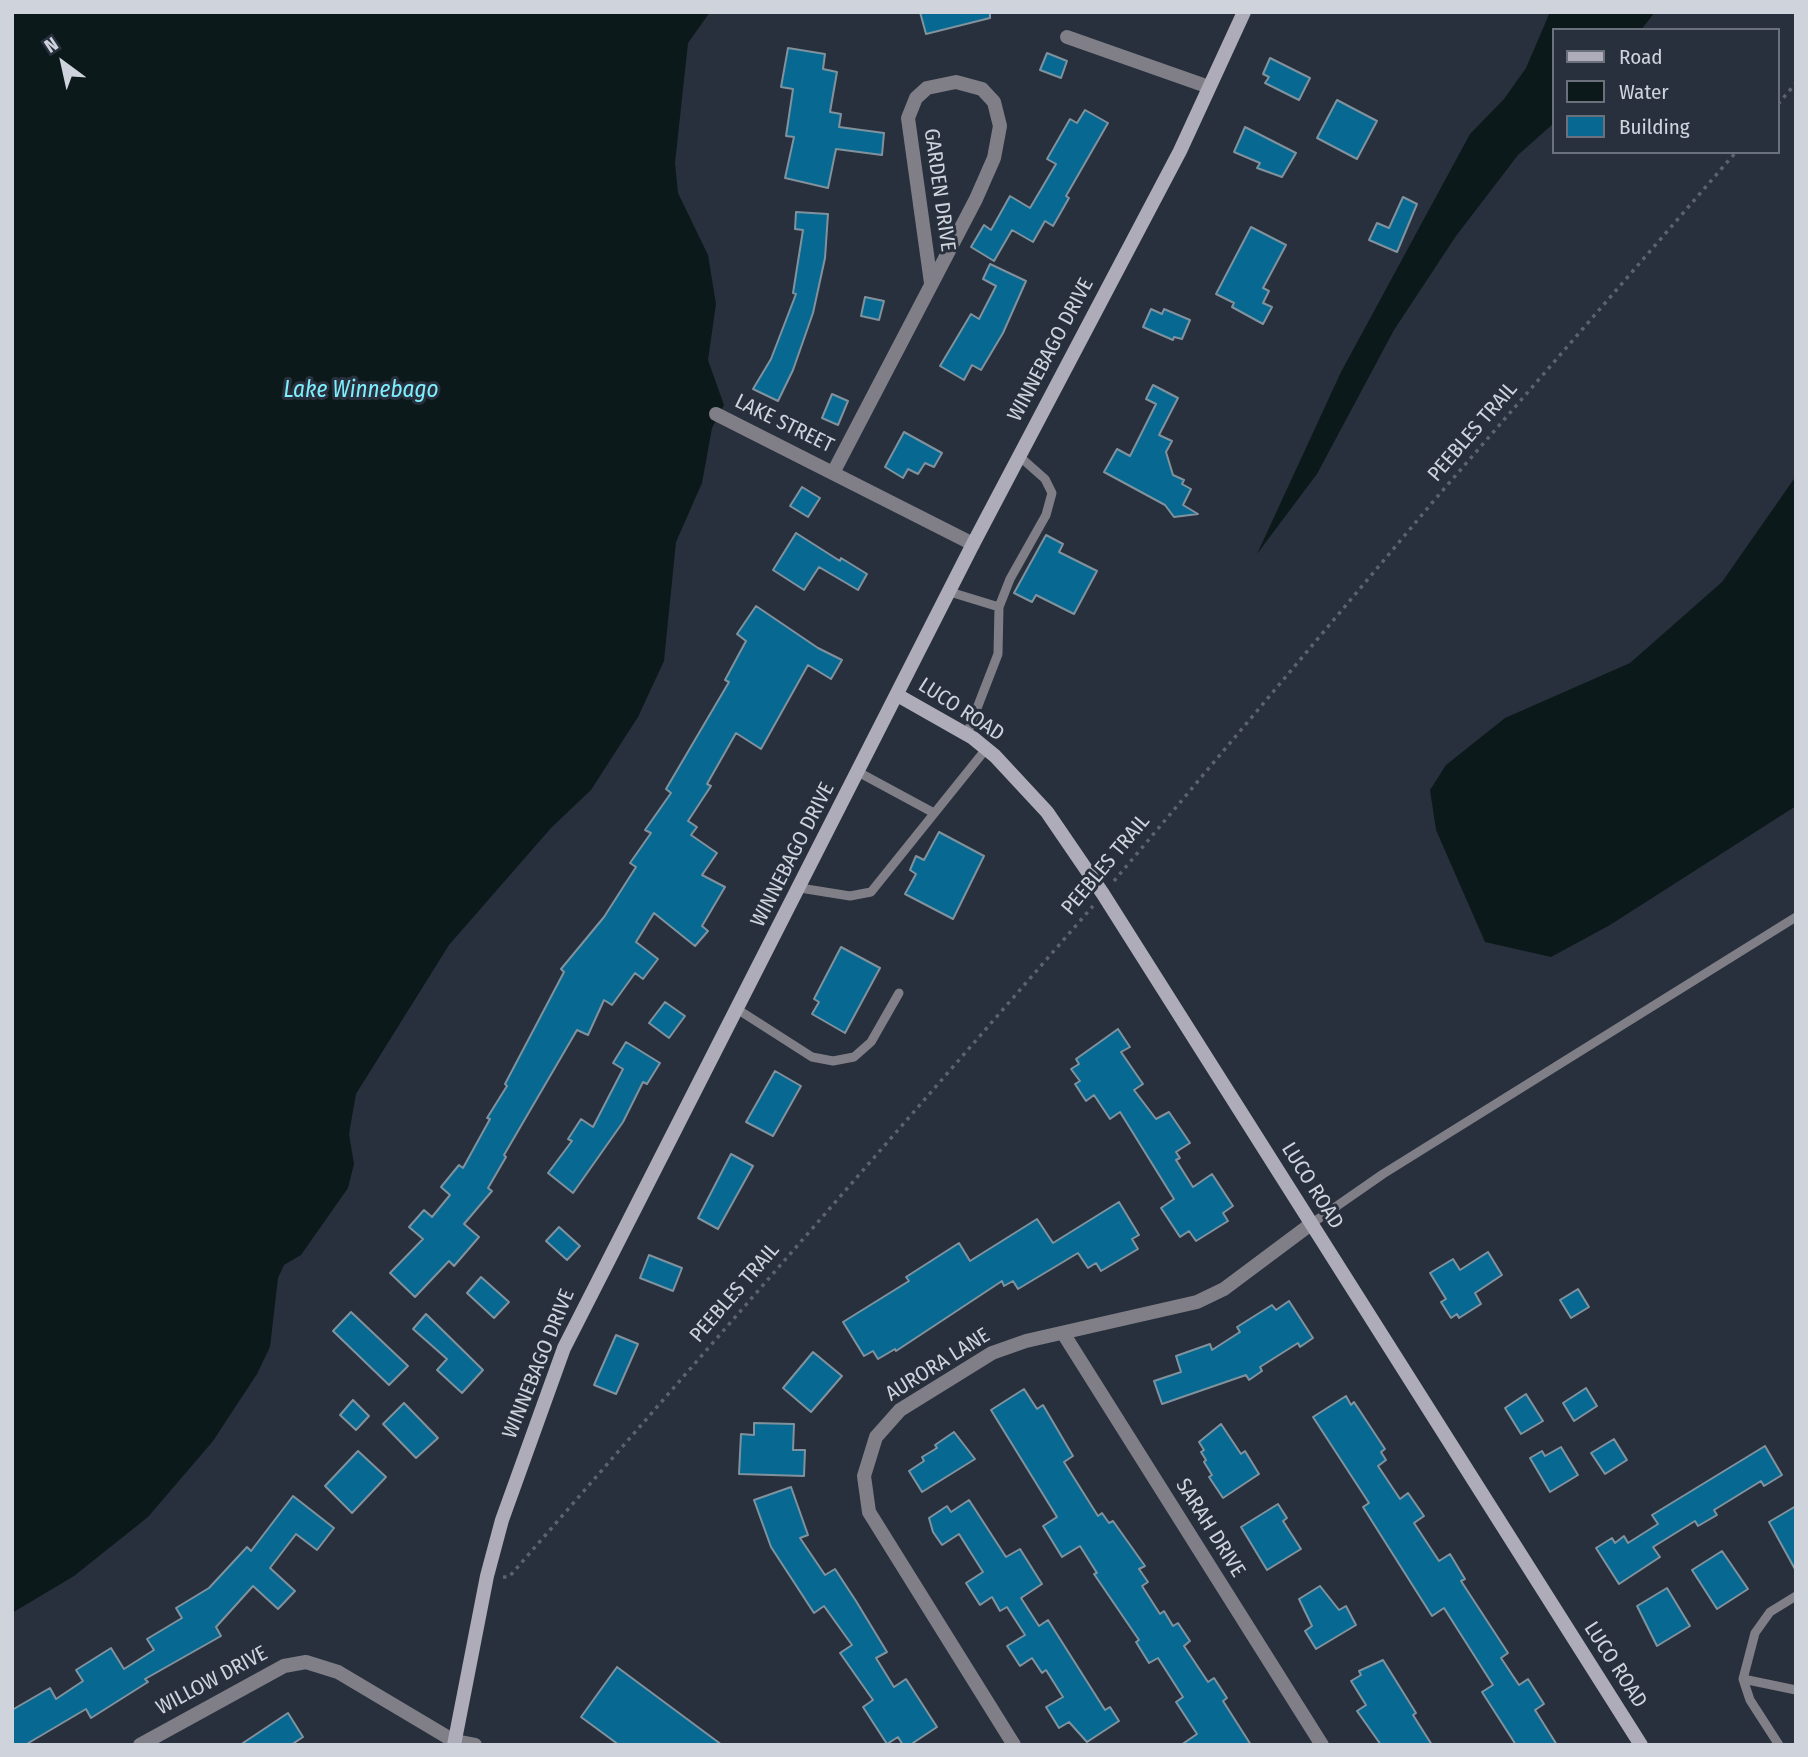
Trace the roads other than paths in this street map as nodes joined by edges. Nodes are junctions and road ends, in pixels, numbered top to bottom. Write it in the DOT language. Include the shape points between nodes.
graph roads {
  1 [pos="1244,12"];
  2 [pos="1067,37"];
  3 [pos="1209,87"];
  4 [pos="931,283"];
  5 [pos="716,414"];
  6 [pos="1019,456"];
  7 [pos="834,471"];
  8 [pos="974,544"];
  9 [pos="950,592"];
  10 [pos="999,607"];
  11 [pos="899,696"];
  12 [pos="967,734"];
  13 [pos="986,748"];
  14 [pos="860,772"];
  15 [pos="934,813"];
  16 [pos="800,888"];
  17 [pos="1796,917"];
  18 [pos="899,993"];
  19 [pos="737,1009"];
  20 [pos="1311,1224"];
  21 [pos="1063,1333"];
  22 [pos="1796,1596"];
  23 [pos="1743,1679"];
  24 [pos="1796,1690"];
  25 [pos="454,1743"];
  26 [pos="140,1745"];
  27 [pos="475,1745"];
  28 [pos="1014,1745"];
  29 [pos="1322,1745"];
  30 [pos="1641,1745"];
  31 [pos="1779,1745"];
  1 -- 3 [label="main road, WINNEBAGO DRIVE"];
  2 -- 3 [label="street"];
  3 -- 6 [label="main road, WINNEBAGO DRIVE" via="1180,151"];
  4 -- 4 [label="street, GARDEN DRIVE" via="976,199 994,158 1000,126 994,102 982,89 956,82 921,93 908,118"];
  4 -- 7 [label="street, GARDEN DRIVE"];
  5 -- 7 [label="street, LAKE STREET"];
  6 -- 8 [label="main road, WINNEBAGO DRIVE"];
  6 -- 10 [label="lane" via="1045,479 1052,493 1046,515"];
  7 -- 8 [label="street"];
  8 -- 9 [label="main road, WINNEBAGO DRIVE"];
  9 -- 10 [label="lane"];
  9 -- 11 [label="main road, WINNEBAGO DRIVE"];
  10 -- 12 [label="lane" via="998,654"];
  11 -- 12 [label="main road, LUCO ROAD"];
  11 -- 14 [label="main road, WINNEBAGO DRIVE"];
  12 -- 13 [label="main road, LUCO ROAD"];
  13 -- 15 [label="lane"];
  13 -- 20 [label="main road, LUCO ROAD" via="1047,812 1103,894"];
  14 -- 15 [label="lane"];
  14 -- 16 [label="main road, WINNEBAGO DRIVE"];
  15 -- 16 [label="lane" via="871,892 850,896"];
  16 -- 19 [label="main road, WINNEBAGO DRIVE"];
  17 -- 20 [label="lane" via="1382,1174"];
  18 -- 19 [label="lane" via="871,1042 854,1057 833,1060 812,1057"];
  19 -- 25 [label="main road, WINNEBAGO DRIVE" via="564,1348 502,1520"];
  20 -- 21 [label="street, AURORA LANE" via="1208,1297"];
  20 -- 30 [label="main road, LUCO ROAD"];
  21 -- 28 [label="street, AURORA LANE" via="992,1353 900,1410 876,1437 864,1476 866,1503 875,1524"];
  21 -- 29 [label="street, SARAH DRIVE"];
  22 -- 23 [label="lane" via="1770,1612 1755,1633"];
  23 -- 24 [label="lane"];
  23 -- 31 [label="lane"];
  25 -- 26 [label="street, WILLOW DRIVE" via="338,1672 306,1662 284,1666"];
  25 -- 27 [label="street, WILLOW DRIVE"];
}
